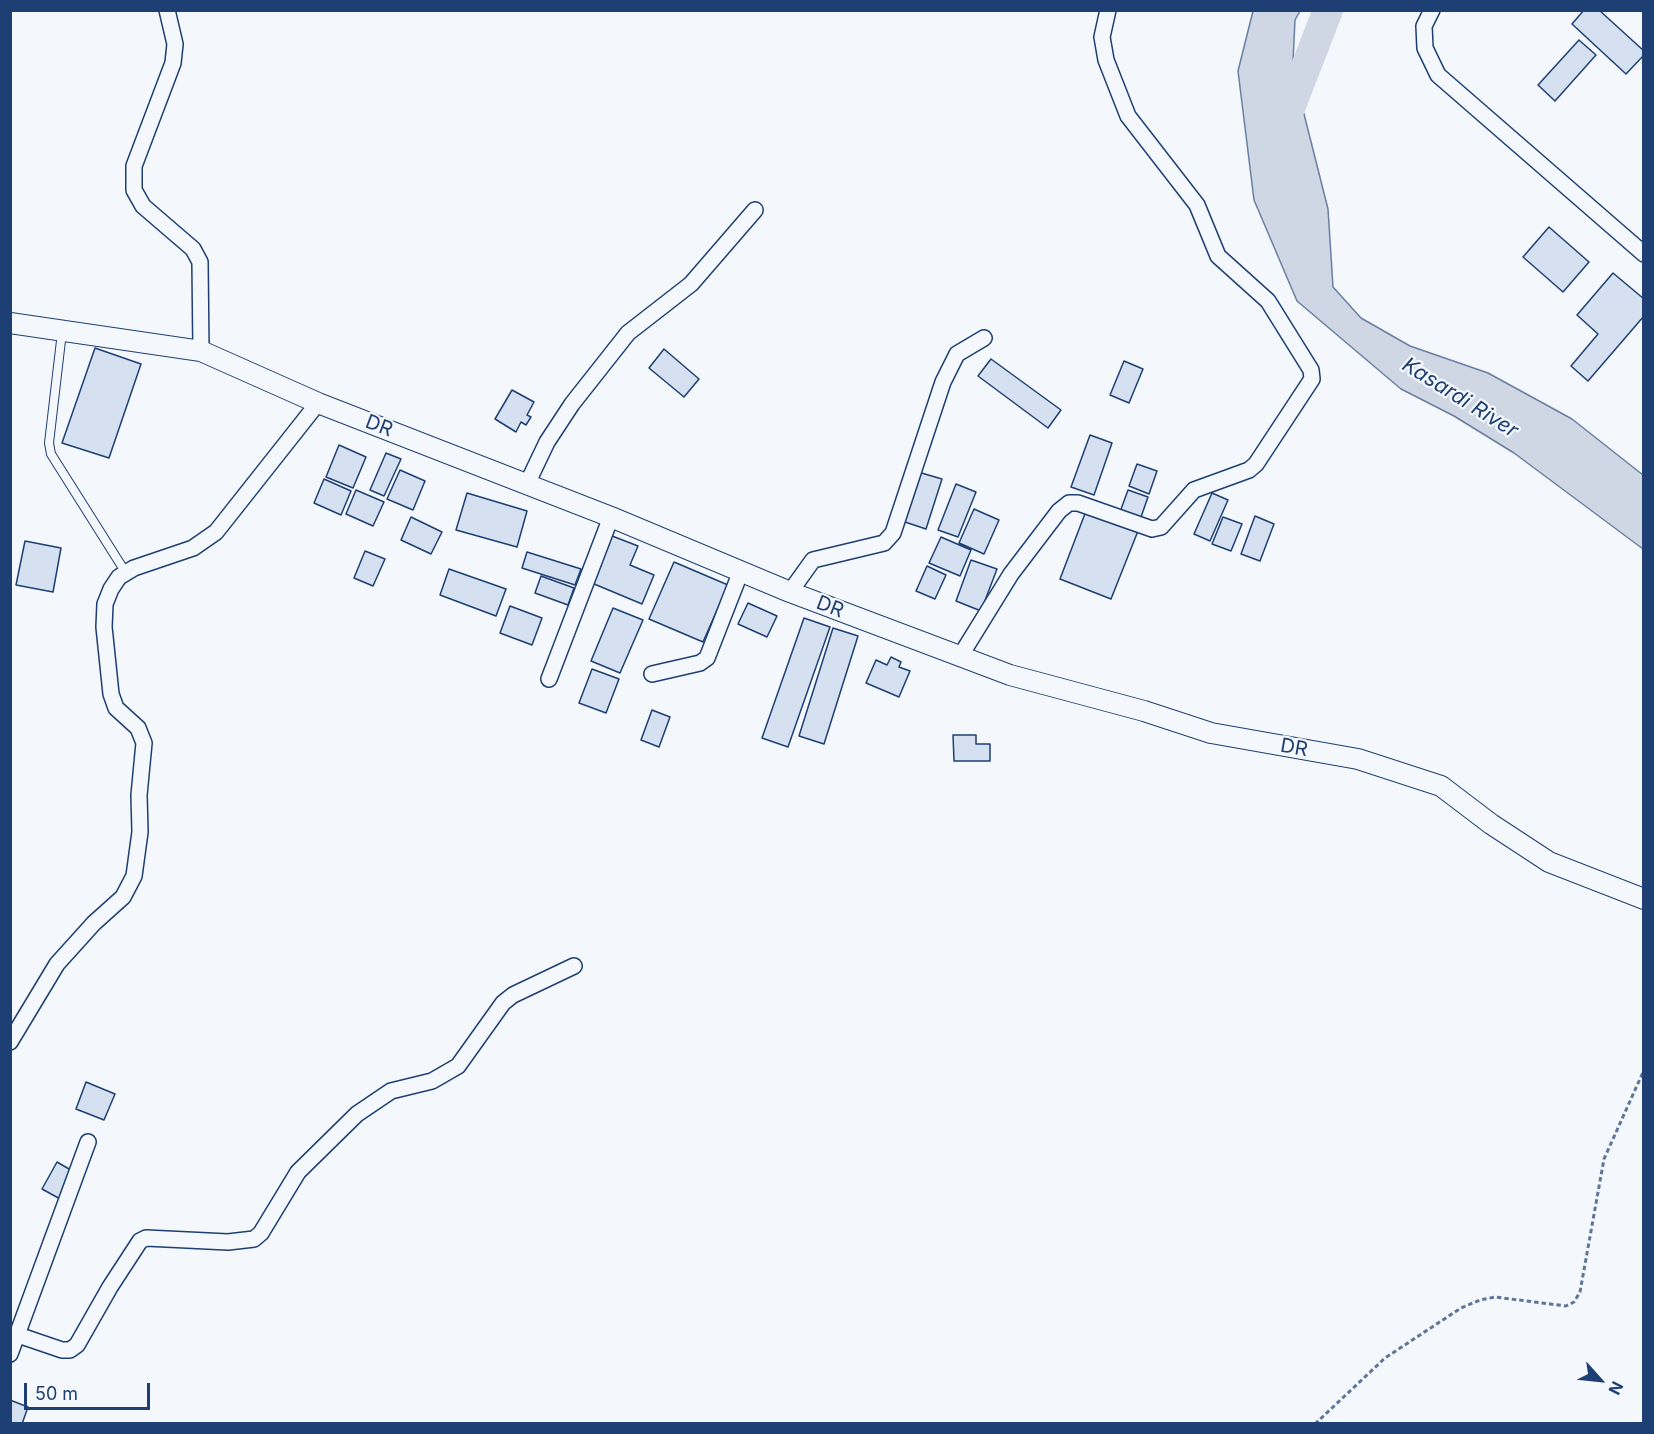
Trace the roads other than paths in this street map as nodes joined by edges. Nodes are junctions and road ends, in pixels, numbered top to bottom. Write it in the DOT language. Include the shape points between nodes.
graph roads {
  1 [pos="167,10"];
  2 [pos="1108,10"];
  3 [pos="1432,10"];
  4 [pos="755,210"];
  5 [pos="1644,254"];
  6 [pos="10,323"];
  7 [pos="63,330"];
  8 [pos="984,338"];
  9 [pos="201,351"];
  10 [pos="318,403"];
  11 [pos="527,484"];
  12 [pos="611,517"];
  13 [pos="741,571"];
  14 [pos="126,573"];
  15 [pos="790,591"];
  16 [pos="961,656"];
  17 [pos="652,674"];
  18 [pos="549,679"];
  19 [pos="1644,899"];
  20 [pos="574,966"];
  21 [pos="10,1042"];
  22 [pos="88,1142"];
  23 [pos="18,1335"];
  24 [pos="10,1354"];
  1 -- 9 [label="street" via="175,44 173,63 134,166 134,190 143,206 193,249 200,262"];
  2 -- 16 [label="street" via="1102,38 1106,60 1128,116 1197,205 1218,256 1268,301 1311,370 1312,379 1256,464 1194,490 1161,526 1152,529 1078,503 1069,503 1059,510 1011,574"];
  3 -- 5 [label="street" via="1424,26 1425,48 1438,75"];
  4 -- 11 [label="street" via="691,284 628,333 572,404 547,442"];
  6 -- 7 [label="street, DR"];
  7 -- 9 [label="street, DR"];
  7 -- 14 [label="lane" via="51,453"];
  8 -- 15 [label="street" via="957,354 943,382 893,532 884,543 813,560"];
  9 -- 10 [label="street, DR"];
  10 -- 11 [label="street, DR"];
  10 -- 14 [label="street" via="216,532 193,548"];
  11 -- 12 [label="street, DR"];
  12 -- 13 [label="street, DR"];
  12 -- 18 [label="street"];
  13 -- 15 [label="street, DR"];
  13 -- 17 [label="street" via="707,658"];
  14 -- 21 [label="street" via="111,588 105,604 105,627 112,701 138,728 144,743 134,876 123,897 57,964"];
  15 -- 16 [label="street, DR"];
  16 -- 19 [label="street, DR" via="1010,675 1211,733 1358,759 1441,786 1549,862"];
  20 -- 23 [label="street" via="503,1002 458,1066 432,1081 391,1091 357,1114 298,1172 254,1239 228,1242 146,1238 140,1241 110,1287 77,1345 62,1350"];
  22 -- 23 [label="street"];
  23 -- 24 [label="street"];
}
